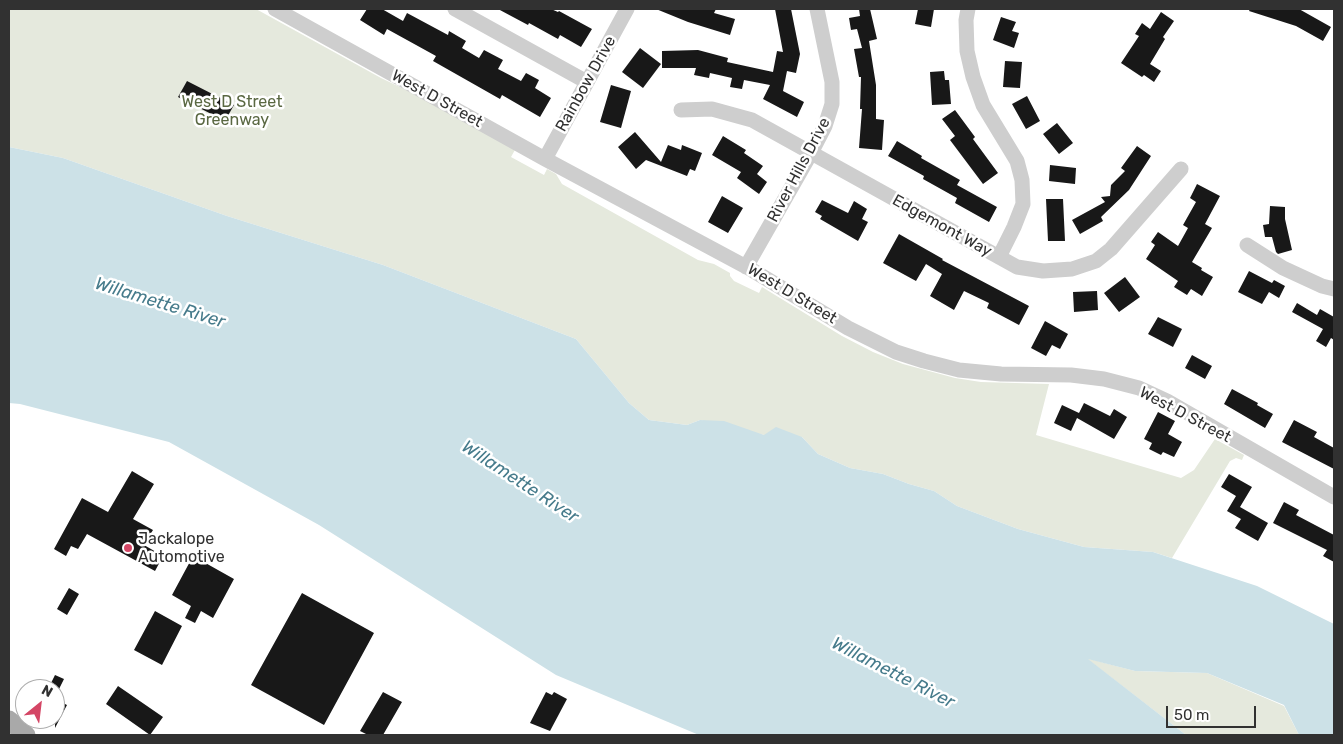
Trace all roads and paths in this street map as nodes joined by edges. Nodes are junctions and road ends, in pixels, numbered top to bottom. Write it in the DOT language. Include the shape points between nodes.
graph roads {
  1 [pos="275,9"];
  2 [pos="455,9"];
  3 [pos="627,9"];
  4 [pos="817,9"];
  5 [pos="968,9"];
  6 [pos="587,82"];
  7 [pos="681,110"];
  8 [pos="811,153"];
  9 [pos="545,159"];
  10 [pos="1181,169"];
  11 [pos="1246,246"];
  12 [pos="998,257"];
  13 [pos="746,267"];
  14 [pos="1334,289"];
  15 [pos="1334,497"];
  16 [pos="9,720"];
  17 [pos="26,735"];
  1 -- 9 [label="street, West D Street"];
  2 -- 6 [label="street"];
  3 -- 6 [label="street, Rainbow Drive"];
  4 -- 8 [label="street, River Hills Drive" via="832,82 832,104"];
  5 -- 12 [label="street" via="967,51 973,77 983,105 1017,161 1022,180 1023,204"];
  6 -- 9 [label="street, Rainbow Drive"];
  7 -- 8 [label="street, Edgemont Way" via="712,109 733,113"];
  8 -- 12 [label="street, Edgemont Way"];
  8 -- 13 [label="street, River Hills Drive"];
  9 -- 13 [label="street, West D Street"];
  10 -- 12 [label="street, Edgemont Way" via="1111,249 1096,261 1072,269 1043,271 1017,267"];
  11 -- 14 [label="street" via="1283,268"];
  13 -- 15 [label="street, West D Street" via="848,328 896,352 924,361 959,370 1001,374 1104,378 1139,388"];
  16 -- 17 [label="main road"];
}
